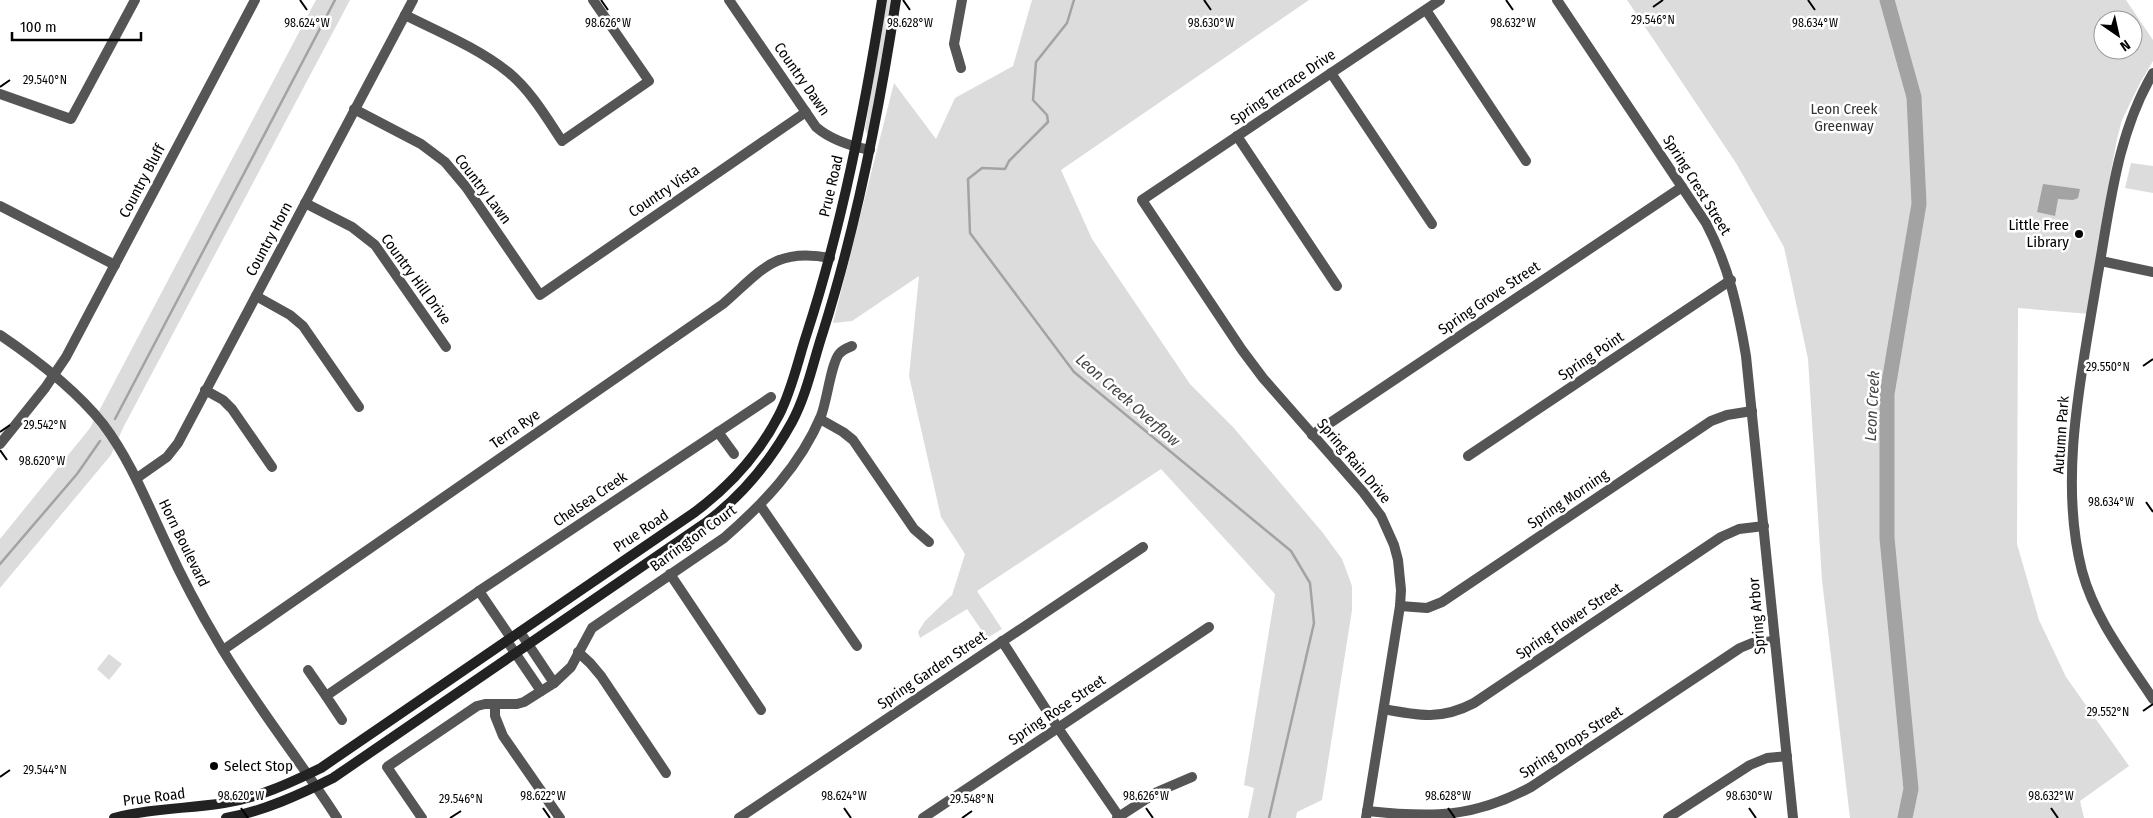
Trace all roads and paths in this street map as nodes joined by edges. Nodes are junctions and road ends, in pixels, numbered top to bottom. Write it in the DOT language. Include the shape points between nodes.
graph roads {
  1 [pos="136,0"];
  2 [pos="255,0"];
  3 [pos="412,0"];
  4 [pos="593,0"];
  5 [pos="729,0"];
  6 [pos="882,0"];
  7 [pos="896,0"];
  8 [pos="962,0"];
  9 [pos="1440,0"];
  10 [pos="1557,0"];
  11 [pos="1426,10"];
  12 [pos="405,15"];
  13 [pos="961,68"];
  14 [pos="1331,73"];
  15 [pos="2153,73"];
  16 [pos="0,94"];
  17 [pos="354,109"];
  18 [pos="806,112"];
  19 [pos="1237,136"];
  20 [pos="856,148"];
  21 [pos="870,150"];
  22 [pos="1526,161"];
  23 [pos="1682,187"];
  24 [pos="1142,200"];
  25 [pos="305,203"];
  26 [pos="0,206"];
  27 [pos="1432,224"];
  28 [pos="830,258"];
  29 [pos="2100,262"];
  30 [pos="115,264"];
  31 [pos="2153,272"];
  32 [pos="1731,280"];
  33 [pos="1337,286"];
  34 [pos="540,294"];
  35 [pos="256,296"];
  36 [pos="0,335"];
  37 [pos="852,346"];
  38 [pos="446,347"];
  39 [pos="52,374"];
  40 [pos="205,390"];
  41 [pos="770,397"];
  42 [pos="359,406"];
  43 [pos="1752,411"];
  44 [pos="820,418"];
  45 [pos="718,432"];
  46 [pos="1312,435"];
  47 [pos="0,444"];
  48 [pos="734,454"];
  49 [pos="1468,456"];
  50 [pos="272,467"];
  51 [pos="137,478"];
  52 [pos="707,503"];
  53 [pos="760,505"];
  54 [pos="716,515"];
  55 [pos="1764,526"];
  56 [pos="929,542"];
  57 [pos="1142,547"];
  58 [pos="670,574"];
  59 [pos="479,592"];
  60 [pos="1400,606"];
  61 [pos="1209,627"];
  62 [pos="512,637"];
  63 [pos="1002,641"];
  64 [pos="1775,641"];
  65 [pos="528,644"];
  66 [pos="857,646"];
  67 [pos="223,650"];
  68 [pos="578,652"];
  69 [pos="515,653"];
  70 [pos="540,662"];
  71 [pos="308,670"];
  72 [pos="528,671"];
  73 [pos="554,682"];
  74 [pos="541,691"];
  75 [pos="326,696"];
  76 [pos="2153,699"];
  77 [pos="495,704"];
  78 [pos="761,710"];
  79 [pos="1384,710"];
  80 [pos="342,720"];
  81 [pos="1058,728"];
  82 [pos="1787,756"];
  83 [pos="666,773"];
  84 [pos="308,774"];
  85 [pos="1192,777"];
  86 [pos="317,786"];
  87 [pos="1366,814"];
  88 [pos="114,818"];
  89 [pos="226,818"];
  90 [pos="337,818"];
  91 [pos="422,818"];
  92 [pos="560,818"];
  93 [pos="739,818"];
  94 [pos="923,818"];
  95 [pos="1119,818"];
  96 [pos="1668,818"];
  97 [pos="1792,818"];
  1 -- 16 [label="street" via="70,119"];
  2 -- 30 [label="street, Country Bluff"];
  3 -- 12 [label="street, Country Horn"];
  4 -- 12 [label="street" via="649,81 562,142 530,95 508,73 483,56"];
  5 -- 18 [label="street, Country Dawn"];
  6 -- 20 [label="main road, Prue Road"];
  7 -- 21 [label="main road, Prue Road"];
  8 -- 13 [label="street" via="954,44"];
  9 -- 11 [label="street, Spring Terrace Drive"];
  10 -- 23 [label="street, Spring Crest Street"];
  11 -- 14 [label="street, Spring Terrace Drive"];
  11 -- 22 [label="street"];
  12 -- 17 [label="street, Country Horn"];
  14 -- 19 [label="street, Spring Terrace Drive"];
  14 -- 27 [label="street"];
  15 -- 29 [label="street, Autumn Park" via="2123,140"];
  17 -- 25 [label="street, Country Horn"];
  17 -- 34 [label="street, Country Lawn" via="416,141 445,162"];
  18 -- 20 [label="street, Country Dawn" via="824,134"];
  18 -- 34 [label="street, Country Vista"];
  19 -- 24 [label="street, Spring Terrace Drive"];
  19 -- 33 [label="street"];
  20 -- 21 [label="street, Country Dawn"];
  20 -- 28 [label="main road, Prue Road"];
  21 -- 54 [label="main road, Prue Road" via="839,280 793,421 758,475"];
  23 -- 32 [label="street, Spring Crest Street" via="1716,241"];
  23 -- 46 [label="street, Spring Grove Street"];
  24 -- 46 [label="street, Spring Rain Drive" via="1242,350"];
  25 -- 35 [label="street, Country Horn"];
  25 -- 38 [label="street, Country Hill Drive" via="352,227 375,245"];
  26 -- 30 [label="street"];
  28 -- 52 [label="main road, Prue Road" via="780,414 746,466"];
  28 -- 67 [label="street, Terra Rye" via="790,255 772,263 723,304"];
  29 -- 31 [label="street"];
  29 -- 76 [label="street, Autumn Park" via="2077,398 2072,493 2076,546 2091,598 2107,630"];
  30 -- 39 [label="street, Country Bluff" via="66,357"];
  32 -- 43 [label="street, Spring Crest Street" via="1741,325"];
  32 -- 49 [label="street, Spring Point"];
  35 -- 40 [label="street, Country Horn"];
  35 -- 42 [label="street" via="303,326"];
  36 -- 39 [label="street, Horn Boulevard"];
  37 -- 44 [label="street, Barrington Court" via="844,349 835,361"];
  39 -- 47 [label="street, Country Bluff" via="45,388"];
  39 -- 51 [label="street, Horn Boulevard" via="103,425"];
  40 -- 50 [label="street" via="232,409"];
  40 -- 51 [label="street, Country Horn" via="172,450"];
  41 -- 45 [label="street, Chelsea Creek"];
  43 -- 55 [label="street, Spring Arbor"];
  43 -- 60 [label="street, Spring Morning" via="1711,421 1442,602 1427,608"];
  44 -- 53 [label="street, Barrington Court" via="792,467"];
  44 -- 56 [label="street" via="853,440 914,529"];
  45 -- 48 [label="street"];
  45 -- 59 [label="street, Chelsea Creek"];
  46 -- 60 [label="street, Spring Rain Drive" via="1363,492 1385,523 1398,560"];
  51 -- 67 [label="street, Horn Boulevard" via="187,588"];
  52 -- 54 [label="main road"];
  52 -- 62 [label="main road, Prue Road"];
  53 -- 58 [label="street, Barrington Court" via="724,538"];
  53 -- 66 [label="street"];
  54 -- 65 [label="main road, Prue Road"];
  55 -- 64 [label="street, Spring Arbor"];
  55 -- 79 [label="street, Spring Flower Street" via="1739,529 1721,537 1460,710 1436,716"];
  57 -- 63 [label="street, Spring Garden Street"];
  58 -- 68 [label="street, Barrington Court" via="592,628"];
  58 -- 78 [label="street"];
  59 -- 62 [label="street"];
  59 -- 75 [label="street, Chelsea Creek"];
  60 -- 79 [label="street, Spring Rain Drive"];
  61 -- 81 [label="street, Spring Rose Street"];
  62 -- 65 [label="street"];
  62 -- 69 [label="street"];
  62 -- 84 [label="main road, Prue Road"];
  63 -- 81 [label="street"];
  63 -- 93 [label="street, Spring Garden Street"];
  64 -- 82 [label="street, Spring Arbor"];
  64 -- 87 [label="street, Spring Drops Street" via="1752,643 1740,648 1531,787 1495,806 1440,817"];
  65 -- 69 [label="main road, Prue Road"];
  65 -- 70 [label="street"];
  67 -- 84 [label="street, Horn Boulevard"];
  68 -- 73 [label="street, Barrington Court" via="572,667"];
  68 -- 83 [label="street" via="601,676"];
  69 -- 72 [label="street"];
  69 -- 86 [label="main road, Prue Road"];
  70 -- 72 [label="street"];
  70 -- 73 [label="street"];
  71 -- 75 [label="street"];
  72 -- 74 [label="street"];
  73 -- 74 [label="street, Barrington Court"];
  74 -- 77 [label="street, Barrington Court" via="517,704"];
  75 -- 80 [label="street"];
  77 -- 91 [label="street, Barrington Court" via="477,706 387,767"];
  77 -- 92 [label="street" via="495,716 503,736"];
  79 -- 87 [label="street, Spring Rain Drive"];
  81 -- 94 [label="street, Spring Rose Street"];
  81 -- 95 [label="street"];
  82 -- 96 [label="street" via="1767,758 1750,765"];
  82 -- 97 [label="street, Spring Arbor"];
  84 -- 86 [label="street, Horn Boulevard"];
  84 -- 88 [label="main road, Prue Road" via="278,788 226,803 154,810"];
  85 -- 95 [label="street" via="1157,792"];
  86 -- 89 [label="main road, Prue Road" via="266,808"];
  86 -- 90 [label="street, Horn Boulevard"];
}
